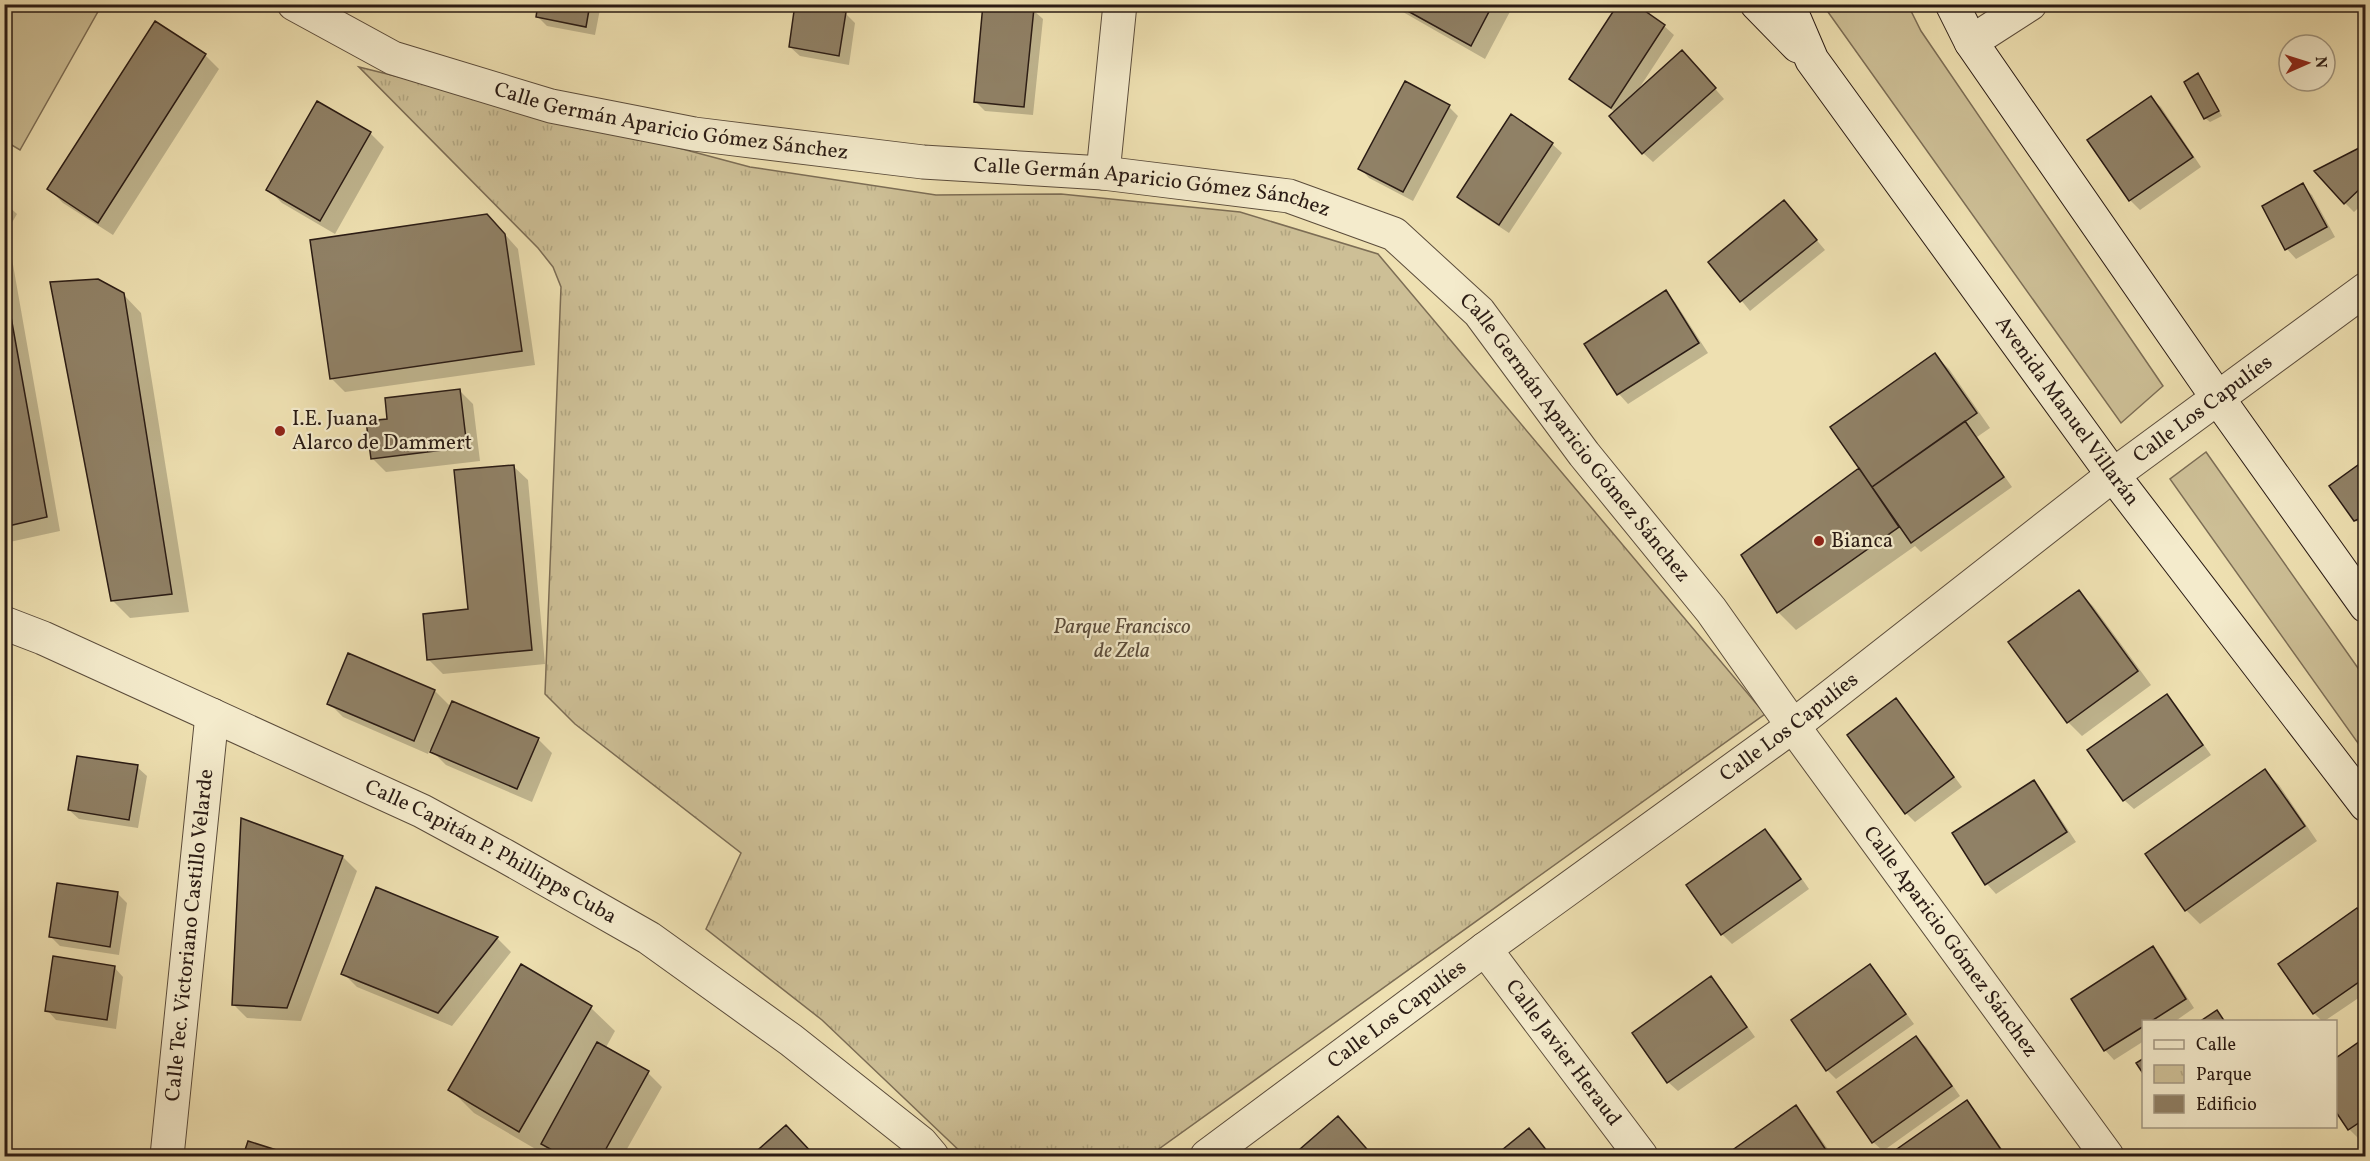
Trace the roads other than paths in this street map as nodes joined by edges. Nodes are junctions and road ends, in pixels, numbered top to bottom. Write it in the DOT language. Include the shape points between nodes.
graph roads {
  1 [pos="294,4"];
  2 [pos="1120,4"];
  3 [pos="1757,4"];
  4 [pos="1788,4"];
  5 [pos="1952,4"];
  6 [pos="2030,4"];
  7 [pos="1971,42"];
  8 [pos="1812,60"];
  9 [pos="1103,173"];
  10 [pos="2366,289"];
  11 [pos="2217,397"];
  12 [pos="2113,475"];
  13 [pos="2366,606"];
  14 [pos="4,623"];
  15 [pos="212,715"];
  16 [pos="1793,726"];
  17 [pos="2366,805"];
  18 [pos="1485,950"];
  19 [pos="167,1156"];
  20 [pos="932,1156"];
  21 [pos="1207,1156"];
  22 [pos="1641,1156"];
  23 [pos="2107,1156"];
  1 -- 9 [label="street, Calle Germán Aparicio Gómez Sánchez" via="393,58 551,106 694,134 922,162"];
  2 -- 9 [label="street"];
  3 -- 8 [label="street"];
  4 -- 8 [label="street, Avenida Manuel Villarán"];
  5 -- 7 [label="street"];
  6 -- 7 [label="street"];
  7 -- 11 [label="street"];
  8 -- 12 [label="street, Avenida Manuel Villarán"];
  9 -- 16 [label="street, Calle Germán Aparicio Gómez Sánchez" via="1288,196 1394,234 1479,312 1584,454 1711,610"];
  10 -- 11 [label="street, Calle Los Capulíes"];
  11 -- 12 [label="street, Calle Los Capulíes"];
  11 -- 13 [label="street"];
  12 -- 16 [label="street, Calle Los Capulíes"];
  12 -- 17 [label="street, Avenida Manuel Villarán"];
  14 -- 15 [label="street, Calle Capitán P. Phillipps Cuba"];
  15 -- 19 [label="street, Calle Tec. Victoriano Castillo Velarde"];
  15 -- 20 [label="street, Calle Capitán P. Phillipps Cuba" via="422,811 649,938 791,1040 921,1143"];
  16 -- 18 [label="street, Calle Los Capulíes"];
  16 -- 23 [label="street, Calle Aparicio Gómez Sánchez"];
  18 -- 21 [label="street, Calle Los Capulíes"];
  18 -- 22 [label="street, Calle Javier Heraud"];
}
